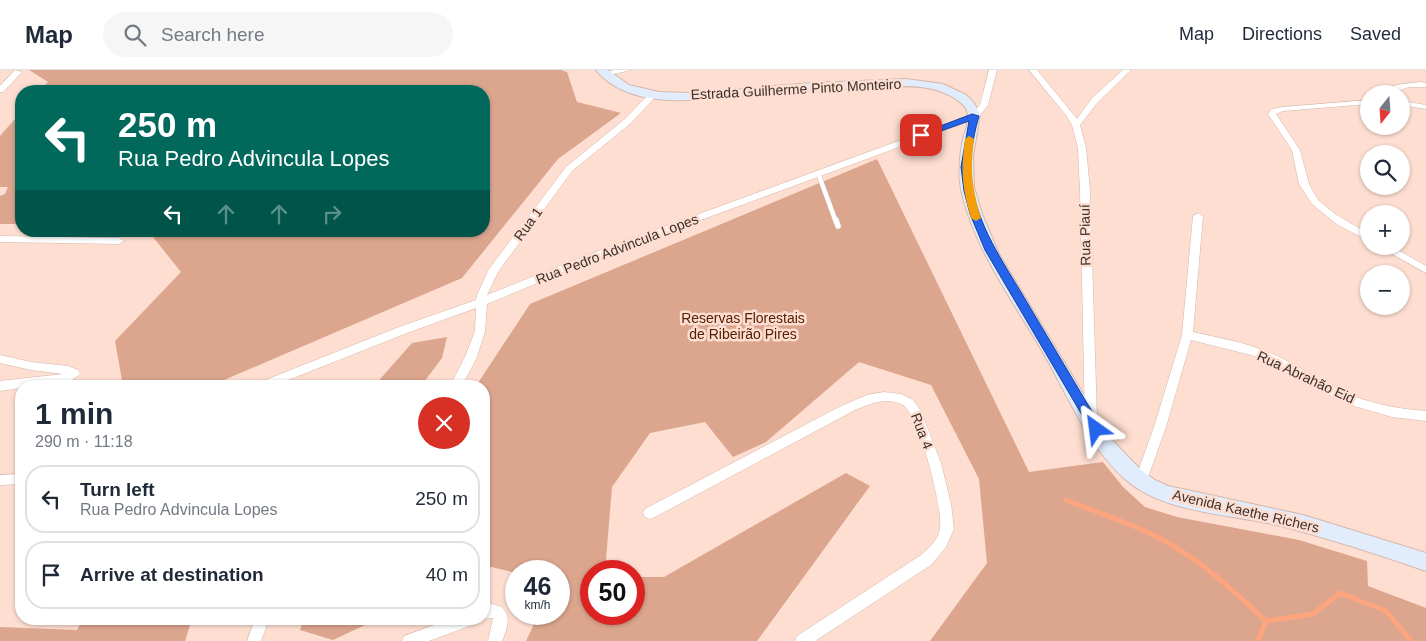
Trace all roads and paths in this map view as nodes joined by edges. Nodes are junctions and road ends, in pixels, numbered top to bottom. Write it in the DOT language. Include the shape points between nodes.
graph roads {
  1 [pos="627,70"];
  2 [pos="994,70"];
  3 [pos="1033,70"];
  4 [pos="1127,70"];
  5 [pos="18,72"];
  6 [pos="604,72"];
  7 [pos="1410,85"];
  8 [pos="1426,85"];
  9 [pos="0,90"];
  10 [pos="654,94"];
  11 [pos="1360,103"];
  12 [pos="1410,104"];
  13 [pos="1426,107"];
  14 [pos="975,116"];
  15 [pos="1076,125"];
  16 [pos="818,174"];
  17 [pos="1198,216"];
  18 [pos="838,226"];
  19 [pos="1360,234"];
  20 [pos="0,240"];
  21 [pos="119,241"];
  22 [pos="1399,255"];
  23 [pos="1426,270"];
  24 [pos="481,302"];
  25 [pos="1187,335"];
  26 [pos="0,358"];
  27 [pos="52,380"];
  28 [pos="277,380"];
  29 [pos="459,380"];
  30 [pos="15,384"];
  31 [pos="0,386"];
  32 [pos="1426,416"];
  33 [pos="1091,421"];
  34 [pos="0,480"];
  35 [pos="15,480"];
  36 [pos="1140,480"];
  37 [pos="650,513"];
  38 [pos="1426,562"];
  39 [pos="490,610"];
  40 [pos="260,625"];
  41 [pos="453,625"];
  42 [pos="495,640"];
  43 [pos="254,641"];
  44 [pos="409,641"];
  45 [pos="802,641"];
  1 -- 6 [label="street"];
  2 -- 14 [label="street" via="984,105"];
  3 -- 15 [label="street, Rua Piauí" via="1063,104"];
  4 -- 15 [label="street" via="1095,100"];
  5 -- 9 [label="street"];
  6 -- 10 [label="main road, Estrada Guilherme Pinto Monteiro" via="626,88"];
  7 -- 8 [label="street"];
  10 -- 14 [label="main road, Estrada Guilherme Pinto Monteiro" via="928,84 960,96 970,105"];
  10 -- 24 [label="street, Rua 1" via="628,121 560,179 493,271"];
  11 -- 19 [label="street" via="1282,109 1272,114 1296,150 1304,184 1312,198 1347,227"];
  12 -- 13 [label="street"];
  14 -- 16 [label="street, Rua Pedro Advincula Lopes"];
  14 -- 33 [label="main road" via="966,167 974,214 990,250"];
  15 -- 33 [label="street, Rua Piauí" via="1082,148 1085,190"];
  16 -- 18 [label="lane"];
  16 -- 24 [label="street, Rua Pedro Advincula Lopes" via="591,257"];
  17 -- 25 [label="street"];
  20 -- 21 [label="street"];
  22 -- 23 [label="street"];
  24 -- 28 [label="street, Rua Pedro Advincula Lopes"];
  24 -- 29 [label="street, Rua 1" via="480,331"];
  25 -- 32 [label="street, Rua Abrahão Eid" via="1268,356 1338,394 1371,406"];
  25 -- 36 [label="street" via="1160,427"];
  26 -- 27 [label="street" via="74,373"];
  30 -- 31 [label="street"];
  33 -- 36 [label="main road, Avenida Kaethe Richers" via="1120,463"];
  34 -- 35 [label="street"];
  36 -- 38 [label="main road, Avenida Kaethe Richers" via="1174,495 1353,537"];
  37 -- 45 [label="street, Rua 4" via="869,398 885,397 908,403 916,410 947,508 947,528 941,546 926,560"];
  39 -- 42 [label="street" via="496,611 502,621"];
  40 -- 43 [label="street"];
  41 -- 44 [label="street"];
}
